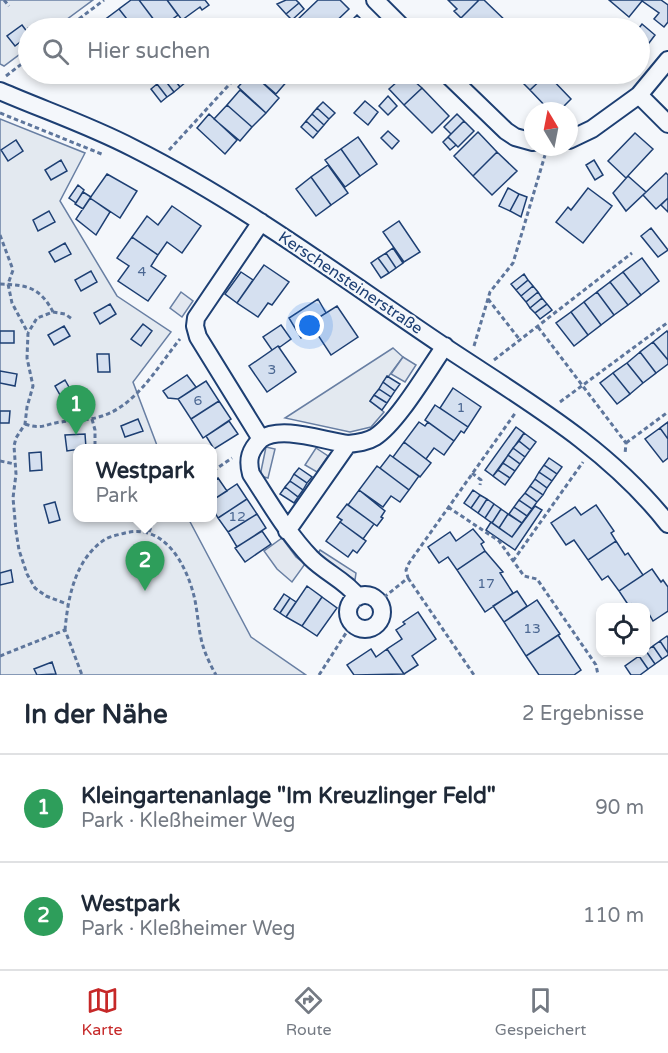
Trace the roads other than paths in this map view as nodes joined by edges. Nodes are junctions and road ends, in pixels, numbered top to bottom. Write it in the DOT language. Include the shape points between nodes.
graph roads {
  1 [pos="375,0"];
  2 [pos="393,18"];
  3 [pos="668,60"];
  4 [pos="650,81"];
  5 [pos="457,84"];
  6 [pos="648,84"];
  7 [pos="2,87"];
  8 [pos="639,94"];
  9 [pos="668,124"];
  10 [pos="578,136"];
  11 [pos="524,140"];
  12 [pos="261,222"];
  13 [pos="445,346"];
  14 [pos="261,438"];
  15 [pos="348,444"];
  16 [pos="668,524"];
  17 [pos="287,531"];
  18 [pos="358,597"];
  1 -- 2 [label="street"];
  3 -- 4 [label="street"];
  5 -- 11 [label="street" via="501,127"];
  6 -- 8 [label="street"];
  7 -- 12 [label="street, Kerschensteinerstraße" via="130,146"];
  8 -- 9 [label="street"];
  8 -- 10 [label="street"];
  12 -- 13 [label="street, Kerschensteinerstraße"];
  12 -- 14 [label="street" via="196,318 195,326"];
  13 -- 15 [label="street" via="384,430 374,438"];
  13 -- 16 [label="street, Kerschensteinerstraße" via="593,448 652,503"];
  14 -- 15 [label="street" via="288,433"];
  14 -- 17 [label="street" via="248,464"];
  15 -- 17 [label="street"];
  17 -- 18 [label="street" via="313,560"];
  18 -- 18 [label="street" via="350,605 348,615 354,625 369,628 378,622 382,612 378,602 368,596"];
}
